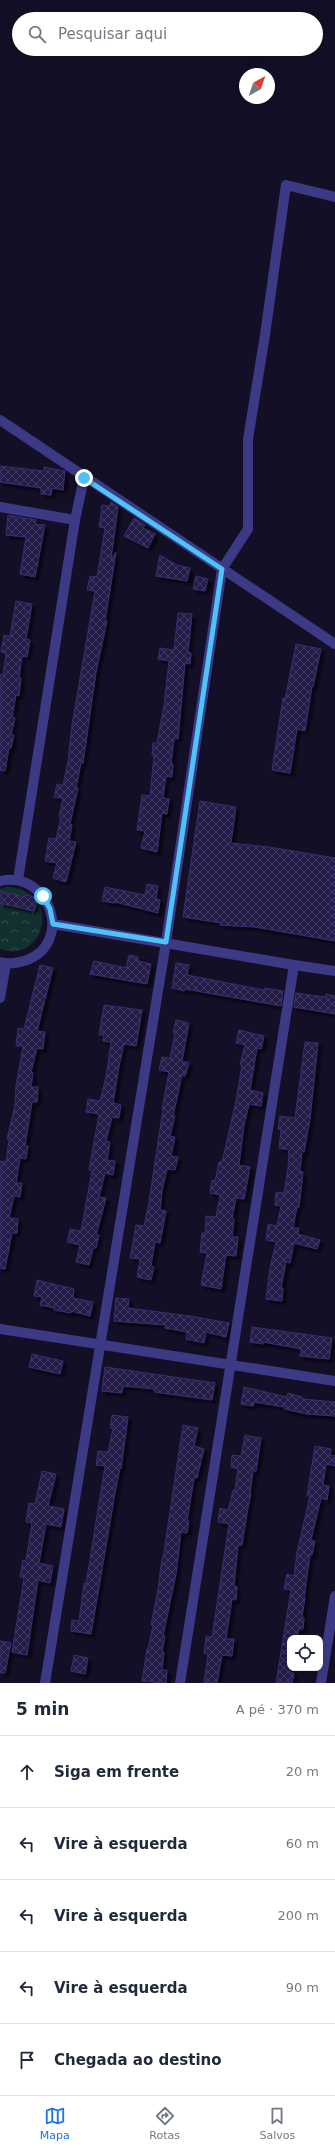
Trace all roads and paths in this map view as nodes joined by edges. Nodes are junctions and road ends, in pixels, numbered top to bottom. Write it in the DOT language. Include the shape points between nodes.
graph roads {
  1 [pos="335,197"];
  2 [pos="0,420"];
  3 [pos="84,478"];
  4 [pos="0,507"];
  5 [pos="75,520"];
  6 [pos="222,569"];
  7 [pos="335,644"];
  8 [pos="18,880"];
  9 [pos="0,881"];
  10 [pos="53,924"];
  11 [pos="166,942"];
  12 [pos="3,963"];
  13 [pos="294,965"];
  14 [pos="335,971"];
  15 [pos="0,998"];
  16 [pos="0,1329"];
  17 [pos="101,1343"];
  18 [pos="232,1364"];
  19 [pos="335,1381"];
  20 [pos="335,1596"];
  21 [pos="45,1683"];
  22 [pos="180,1683"];
  23 [pos="321,1683"];
  1 -- 6 [label="street" via="286,185 248,439 248,529"];
  2 -- 3 [label="street"];
  3 -- 5 [label="street"];
  3 -- 6 [label="street"];
  4 -- 5 [label="street"];
  5 -- 8 [label="street"];
  6 -- 7 [label="street"];
  6 -- 11 [label="street"];
  8 -- 9 [label="street"];
  8 -- 10 [label="street" via="32,885 43,896 50,909"];
  10 -- 11 [label="street"];
  10 -- 12 [label="street" via="50,937 43,949 32,958 19,963"];
  11 -- 13 [label="street"];
  11 -- 17 [label="street"];
  12 -- 15 [label="street"];
  13 -- 14 [label="street"];
  13 -- 18 [label="street"];
  16 -- 17 [label="street"];
  17 -- 18 [label="street"];
  17 -- 21 [label="street"];
  18 -- 19 [label="street"];
  18 -- 22 [label="street"];
  20 -- 23 [label="street"];
}
